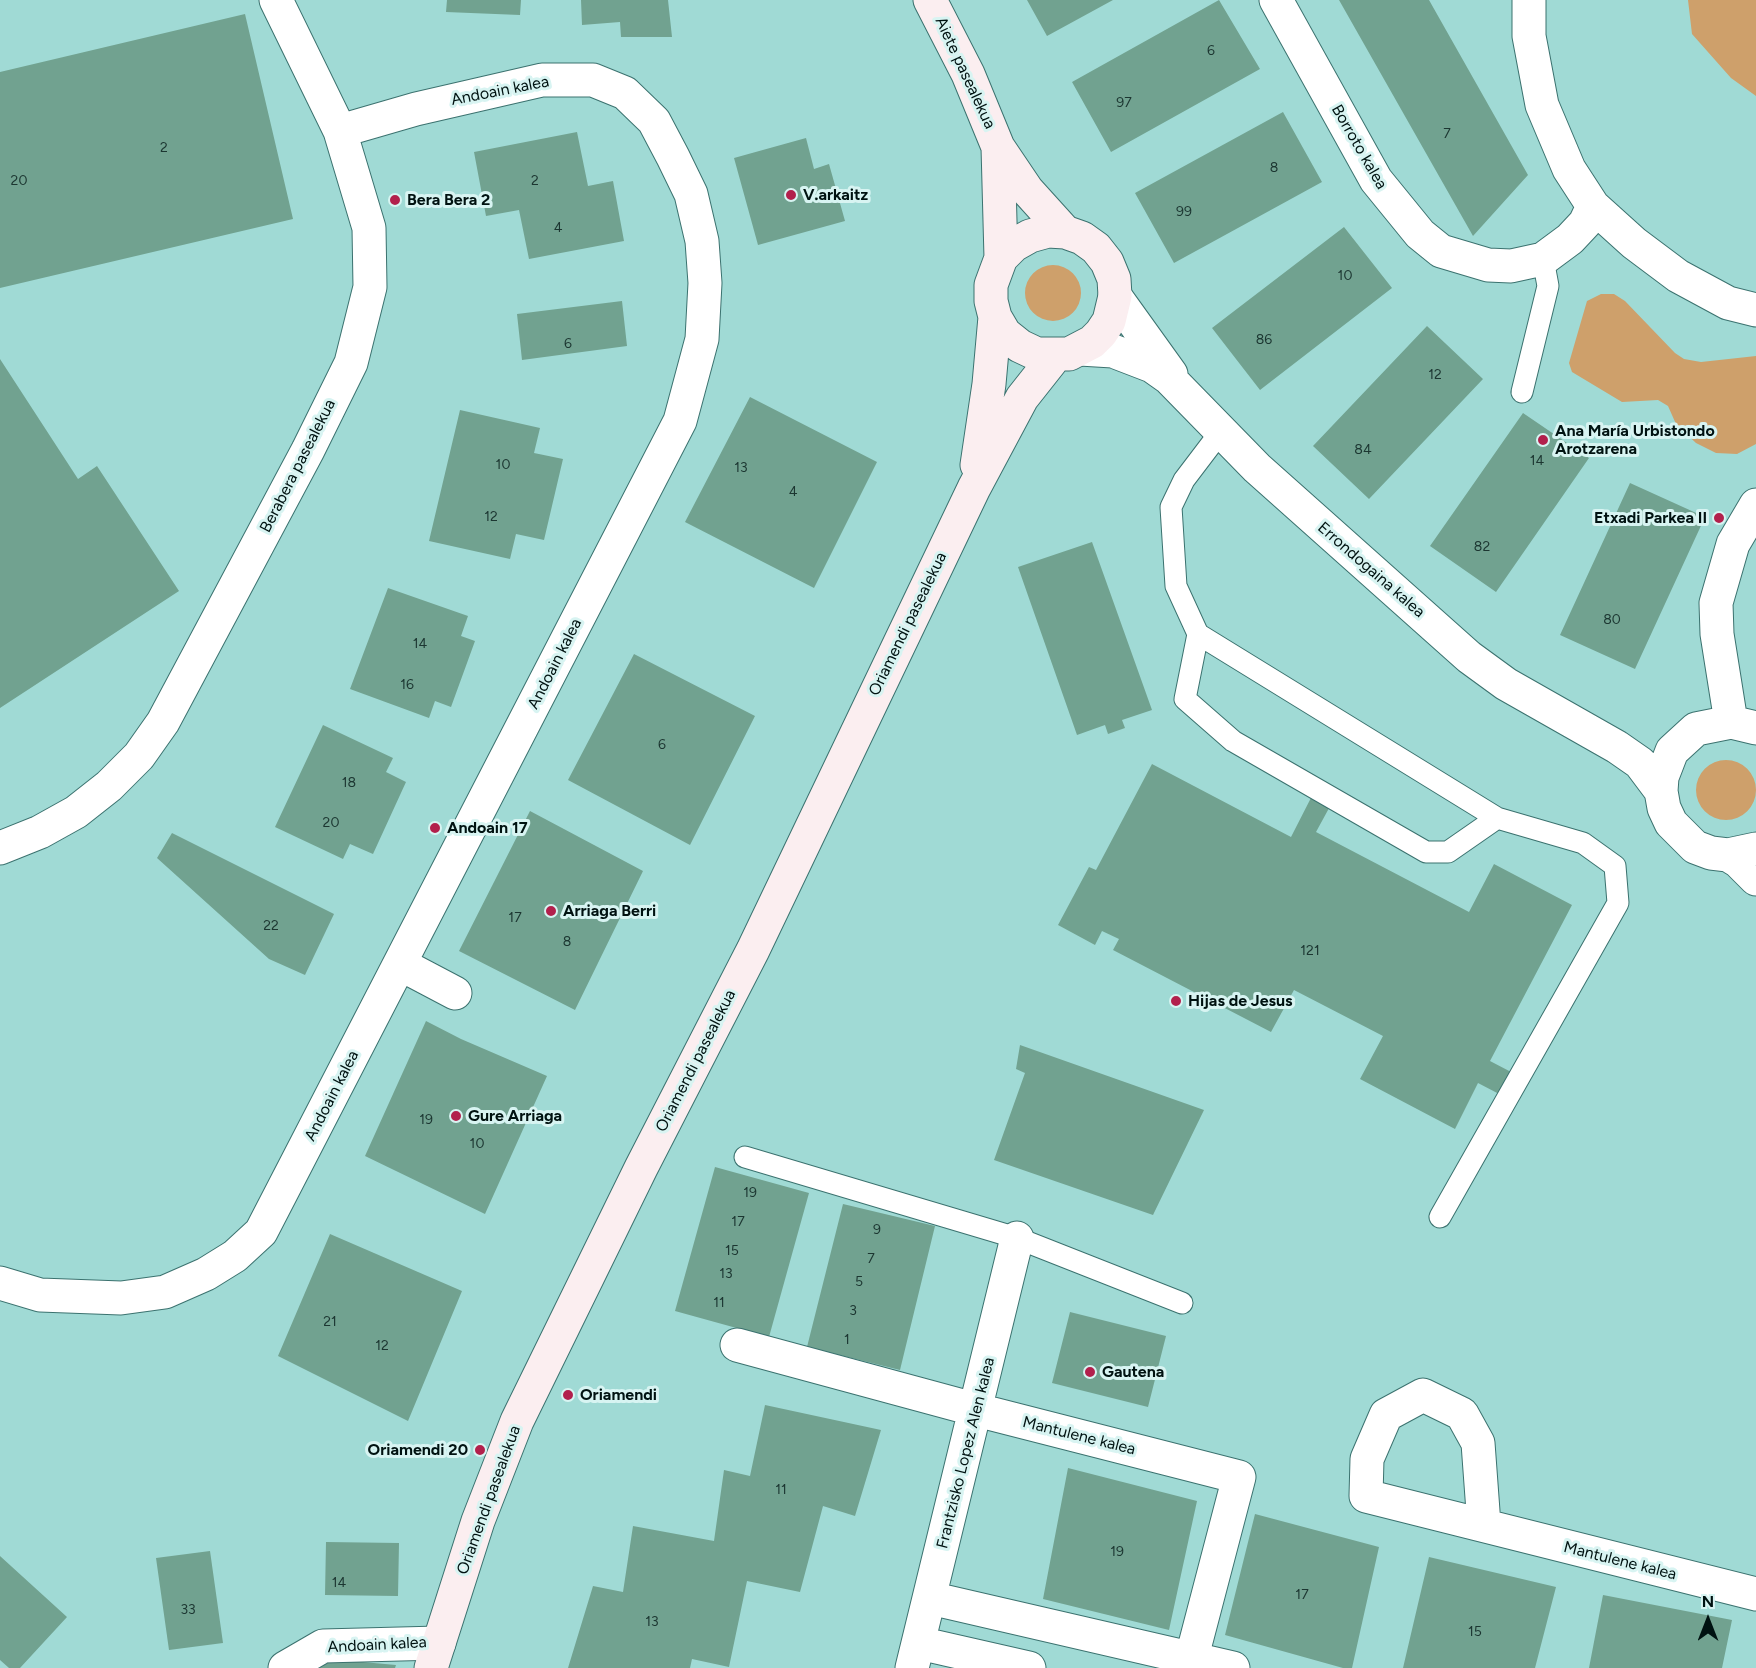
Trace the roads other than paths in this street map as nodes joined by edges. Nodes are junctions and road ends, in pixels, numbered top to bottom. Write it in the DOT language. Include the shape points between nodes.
graph roads {
  1 [pos="276,0"];
  2 [pos="930,0"];
  3 [pos="1276,0"];
  4 [pos="1529,0"];
  5 [pos="340,130"];
  6 [pos="998,147"];
  7 [pos="1593,206"];
  8 [pos="1065,232"];
  9 [pos="1001,258"];
  10 [pos="1543,259"];
  11 [pos="1115,296"];
  12 [pos="1756,310"];
  13 [pos="995,317"];
  14 [pos="1068,352"];
  15 [pos="1183,390"];
  16 [pos="1522,392"];
  17 [pos="1222,430"];
  18 [pos="974,488"];
  19 [pos="1756,506"];
  20 [pos="1198,634"];
  21 [pos="1578,725"];
  22 [pos="1749,725"];
  23 [pos="1682,740"];
  24 [pos="1661,791"];
  25 [pos="1497,818"];
  26 [pos="0,848"];
  27 [pos="1742,852"];
  28 [pos="1756,879"];
  29 [pos="400,964"];
  30 [pos="455,993"];
  31 [pos="745,1156"];
  32 [pos="1440,1217"];
  33 [pos="1017,1238"];
  34 [pos="0,1283"];
  35 [pos="1182,1303"];
  36 [pos="737,1345"];
  37 [pos="977,1410"];
  38 [pos="1484,1525"];
  39 [pos="1756,1594"];
  40 [pos="930,1598"];
  41 [pos="916,1655"];
  42 [pos="436,1660"];
  43 [pos="1190,1663"];
  44 [pos="285,1668"];
  45 [pos="1029,1668"];
  46 [pos="1233,1668"];
  1 -- 5 [label="street, Berabera pasealekua"];
  2 -- 6 [label="street, Aiete pasealekua" via="968,74"];
  3 -- 10 [label="street, Borroto kalea" via="1376,180 1420,234 1441,251 1488,265 1511,267"];
  4 -- 7 [label="street" via="1529,36 1542,105 1569,169"];
  5 -- 26 [label="street, Berabera pasealekua" via="369,228 370,287 351,363 163,722 139,756 76,812"];
  5 -- 29 [label="street, Andoain kalea" via="542,80 593,80 625,93 654,121 691,194 704,262 702,339 680,421"];
  6 -- 8 [label="street, Aiete pasealekua" via="1027,190"];
  6 -- 9 [label="street, Aiete pasealekua"];
  7 -- 10 [label="street, Borroto kalea" via="1585,223 1570,239"];
  7 -- 12 [label="street" via="1678,276 1728,303"];
  8 -- 9 [label="street" via="1030,236"];
  8 -- 11 [label="street" via="1096,248 1107,262"];
  9 -- 13 [label="street" via="991,285"];
  10 -- 16 [label="lane" via="1548,286"];
  11 -- 14 [label="street" via="1105,327 1092,342"];
  11 -- 15 [label="street, Errondogaina kalea"];
  13 -- 14 [label="street" via="1020,346 1037,354"];
  13 -- 18 [label="street, Oriamendi pasealekua"];
  14 -- 15 [label="street, Errondogaina kalea" via="1113,351 1152,366"];
  14 -- 18 [label="street, Oriamendi pasealekua" via="1022,398"];
  15 -- 17 [label="street, Errondogaina kalea"];
  17 -- 20 [label="lane" via="1184,480 1171,507 1176,586"];
  17 -- 21 [label="street, Errondogaina kalea" via="1257,468 1469,657 1506,684"];
  18 -- 42 [label="street, Oriamendi pasealekua" via="753,950 518,1421 478,1521"];
  19 -- 22 [label="street" via="1733,544 1716,603 1717,634"];
  20 -- 25 [label="lane"];
  20 -- 25 [label="lane" via="1185,699 1233,741 1426,852 1448,852"];
  21 -- 23 [label="street, Errondogaina kalea" via="1651,742"];
  21 -- 24 [label="street, Errondogaina kalea" via="1640,763"];
  22 -- 23 [label="street" via="1696,729"];
  23 -- 24 [label="street" via="1666,763"];
  24 -- 27 [label="street" via="1671,823 1695,847 1711,853"];
  25 -- 32 [label="lane" via="1583,843 1615,866 1618,903"];
  27 -- 28 [label="street" via="1738,861"];
  29 -- 30 [label="street"];
  29 -- 34 [label="street, Andoain kalea" via="261,1232 235,1256 206,1275 165,1292 121,1298 40,1295"];
  31 -- 33 [label="lane"];
  33 -- 35 [label="lane"];
  33 -- 37 [label="street, Frantzisko Lopez Alen kalea"];
  36 -- 37 [label="street, Mantulene kalea"];
  37 -- 40 [label="street, Frantzisko Lopez Alen kalea"];
  37 -- 43 [label="street, Mantulene kalea" via="1239,1477"];
  38 -- 39 [label="street, Mantulene kalea"];
  40 -- 41 [label="street, Frantzisko Lopez Alen kalea"];
  40 -- 43 [label="street"];
  41 -- 45 [label="street"];
  42 -- 44 [label="street, Andoain kalea" via="323,1646"];
  43 -- 46 [label="street"];
}
